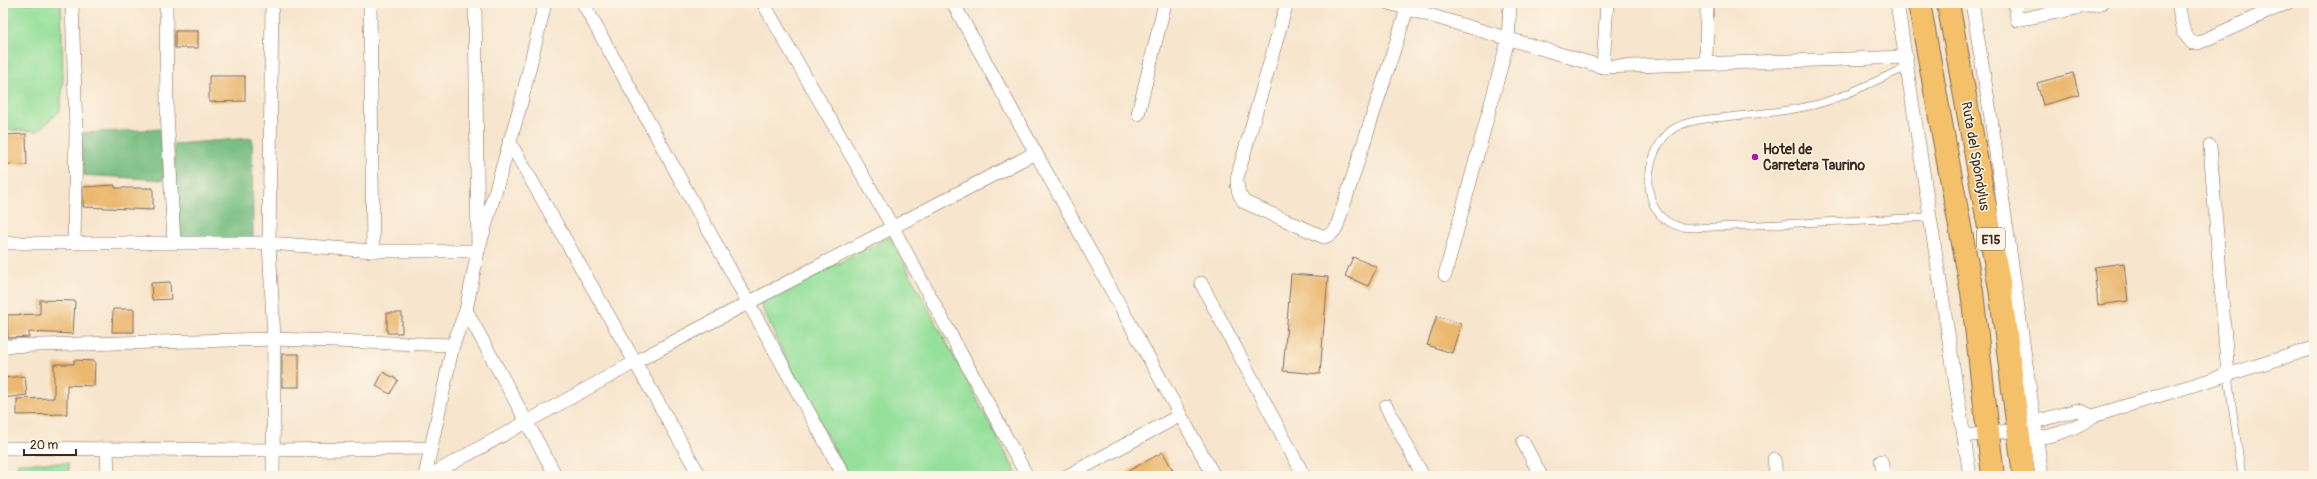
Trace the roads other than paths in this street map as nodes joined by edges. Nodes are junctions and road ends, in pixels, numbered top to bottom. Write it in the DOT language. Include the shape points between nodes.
graph roads {
  1 [pos="72,3"];
  2 [pos="166,3"];
  3 [pos="272,3"];
  4 [pos="370,3"];
  5 [pos="475,3"];
  6 [pos="545,3"];
  7 [pos="583,3"];
  8 [pos="763,3"];
  9 [pos="953,3"];
  10 [pos="1165,3"];
  11 [pos="1287,3"];
  12 [pos="1389,3"];
  13 [pos="1510,3"];
  14 [pos="1607,3"];
  15 [pos="1707,3"];
  16 [pos="1897,3"];
  17 [pos="1919,3"];
  18 [pos="1948,3"];
  19 [pos="1972,3"];
  20 [pos="2015,3"];
  21 [pos="2102,3"];
  22 [pos="2178,3"];
  23 [pos="2287,3"];
  24 [pos="1408,6"];
  25 [pos="1508,40"];
  26 [pos="1907,62"];
  27 [pos="1706,63"];
  28 [pos="1603,67"];
  29 [pos="1138,114"];
  30 [pos="509,141"];
  31 [pos="2210,146"];
  32 [pos="1035,152"];
  33 [pos="1931,217"];
  34 [pos="892,226"];
  35 [pos="174,242"];
  36 [pos="3,243"];
  37 [pos="74,243"];
  38 [pos="269,243"];
  39 [pos="373,251"];
  40 [pos="478,251"];
  41 [pos="1444,274"];
  42 [pos="1201,283"];
  43 [pos="749,302"];
  44 [pos="466,310"];
  45 [pos="274,339"];
  46 [pos="453,345"];
  47 [pos="3,346"];
  48 [pos="2314,348"];
  49 [pos="636,362"];
  50 [pos="2228,376"];
  51 [pos="1386,406"];
  52 [pos="1179,416"];
  53 [pos="2093,416"];
  54 [pos="527,422"];
  55 [pos="2026,426"];
  56 [pos="1988,433"];
  57 [pos="1964,436"];
  58 [pos="2038,438"];
  59 [pos="1523,442"];
  60 [pos="3,448"];
  61 [pos="431,448"];
  62 [pos="106,449"];
  63 [pos="272,450"];
  64 [pos="1774,459"];
  65 [pos="1881,461"];
  66 [pos="108,476"];
  67 [pos="273,476"];
  68 [pos="425,476"];
  69 [pos="429,476"];
  70 [pos="556,476"];
  71 [pos="700,476"];
  72 [pos="844,476"];
  73 [pos="1027,476"];
  74 [pos="1066,476"];
  75 [pos="1214,476"];
  76 [pos="1304,476"];
  77 [pos="1423,476"];
  78 [pos="1541,476"];
  79 [pos="1776,476"];
  80 [pos="1884,476"];
  81 [pos="1970,476"];
  82 [pos="1992,476"];
  83 [pos="2024,476"];
  84 [pos="2042,476"];
  85 [pos="2242,476"];
  1 -- 37 [label="street" via="76,131"];
  2 -- 35 [label="street" via="167,112"];
  3 -- 38 [label="street"];
  4 -- 39 [label="street"];
  5 -- 40 [label="street"];
  6 -- 30 [label="street"];
  7 -- 43 [label="street"];
  8 -- 34 [label="street"];
  9 -- 32 [label="street"];
  10 -- 29 [label="street"];
  11 -- 24 [label="street" via="1237,178 1237,187 1244,202 1324,237 1336,229"];
  12 -- 24 [label="street"];
  13 -- 25 [label="street"];
  14 -- 28 [label="street"];
  15 -- 27 [label="street"];
  16 -- 26 [label="street"];
  17 -- 56 [label="highway, Ruta del Spóndylus / E15" via="1972,292"];
  18 -- 55 [label="highway, Ruta del Spóndylus / E15"];
  19 -- 55 [label="street" via="1991,118"];
  20 -- 21 [label="street" via="2017,20"];
  22 -- 23 [label="street" via="2184,34 2192,43 2198,43"];
  24 -- 25 [label="street"];
  25 -- 28 [label="street"];
  25 -- 41 [label="street"];
  26 -- 27 [label="street"];
  26 -- 33 [label="street"];
  26 -- 33 [label="lane" via="1845,95 1814,105 1681,124 1669,132 1655,149 1648,180 1651,197 1660,215 1677,226 1693,228"];
  27 -- 28 [label="street"];
  30 -- 40 [label="street"];
  30 -- 49 [label="street"];
  31 -- 50 [label="street"];
  32 -- 34 [label="street"];
  32 -- 52 [label="street"];
  33 -- 57 [label="street"];
  34 -- 43 [label="street"];
  34 -- 73 [label="street"];
  35 -- 37 [label="street"];
  35 -- 38 [label="street"];
  36 -- 37 [label="street"];
  38 -- 39 [label="street"];
  38 -- 45 [label="street"];
  39 -- 40 [label="street"];
  40 -- 44 [label="street"];
  42 -- 76 [label="street"];
  43 -- 49 [label="street"];
  43 -- 72 [label="street"];
  44 -- 46 [label="street"];
  44 -- 54 [label="street"];
  45 -- 46 [label="street"];
  45 -- 47 [label="street"];
  45 -- 63 [label="street"];
  46 -- 61 [label="street"];
  48 -- 50 [label="street"];
  49 -- 54 [label="street"];
  49 -- 71 [label="street"];
  50 -- 53 [label="street"];
  50 -- 85 [label="lane"];
  51 -- 77 [label="street"];
  52 -- 74 [label="street"];
  52 -- 75 [label="street"];
  53 -- 55 [label="street" via="2077,410"];
  53 -- 58 [label="street" via="2081,425"];
  54 -- 69 [label="street"];
  54 -- 70 [label="street"];
  55 -- 56 [label="street"];
  55 -- 58 [label="street"];
  55 -- 58 [label="street"];
  55 -- 83 [label="highway, Ruta del Spóndylus / E15"];
  56 -- 57 [label="street"];
  56 -- 82 [label="highway, Ruta del Spóndylus / E15"];
  57 -- 81 [label="street"];
  58 -- 84 [label="street"];
  59 -- 78 [label="street"];
  60 -- 62 [label="street"];
  61 -- 63 [label="street"];
  61 -- 68 [label="street"];
  62 -- 63 [label="street"];
  62 -- 66 [label="street"];
  63 -- 67 [label="street"];
  64 -- 79 [label="street"];
  65 -- 80 [label="street"];
}
